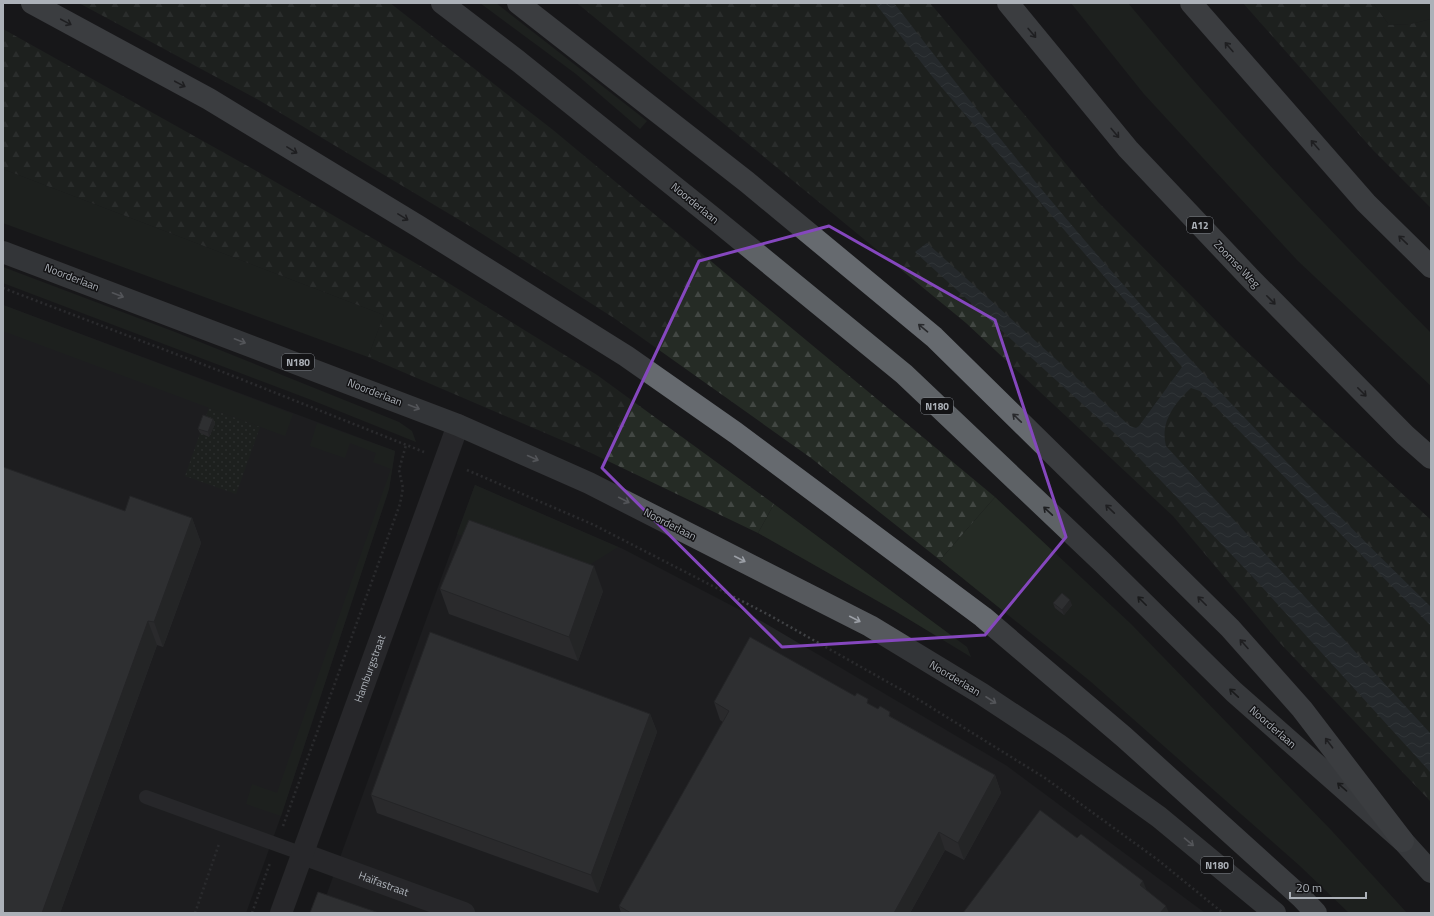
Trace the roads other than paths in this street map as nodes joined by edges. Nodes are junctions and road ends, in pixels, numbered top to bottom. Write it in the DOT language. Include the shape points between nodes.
graph roads {
  1 [pos="32,3"];
  2 [pos="442,3"];
  3 [pos="518,3"];
  4 [pos="1008,3"];
  5 [pos="1191,3"];
  6 [pos="3,252"];
  7 [pos="1431,267"];
  8 [pos="458,424"];
  9 [pos="1431,458"];
  10 [pos="146,797"];
  11 [pos="1403,841"];
  12 [pos="303,854"];
  13 [pos="1431,872"];
  14 [pos="281,913"];
  15 [pos="464,913"];
  16 [pos="1275,913"];
  17 [pos="1316,913"];
  1 -- 17 [label="highway, one-way" via="209,99 412,222 626,356 736,433 984,616 1124,737"];
  11 -- 2 [label="highway, Noorderlaan / N180, one-way" via="1234,692 904,374 673,185"];
  11 -- 3 [label="highway, one-way" via="1302,709 1230,628 934,337 747,182"];
  4 -- 9 [label="highway, Zoomse Weg / A12, one-way" via="1128,149 1250,278 1405,435"];
  7 -- 5 [label="highway, one-way" via="1366,203"];
  6 -- 8 [label="main road, Noorderlaan / N180, one-way"];
  8 -- 12 [label="street, Hamburgstraat"];
  8 -- 16 [label="main road, Noorderlaan / N180, one-way" via="589,483 870,626 982,694 1059,745 1159,817"];
  10 -- 12 [label="lane"];
  11 -- 13 [label="highway, Noorderlaan / N180"];
  12 -- 14 [label="street, Hamburgstraat"];
  12 -- 15 [label="street, Haïfastraat"];
}
